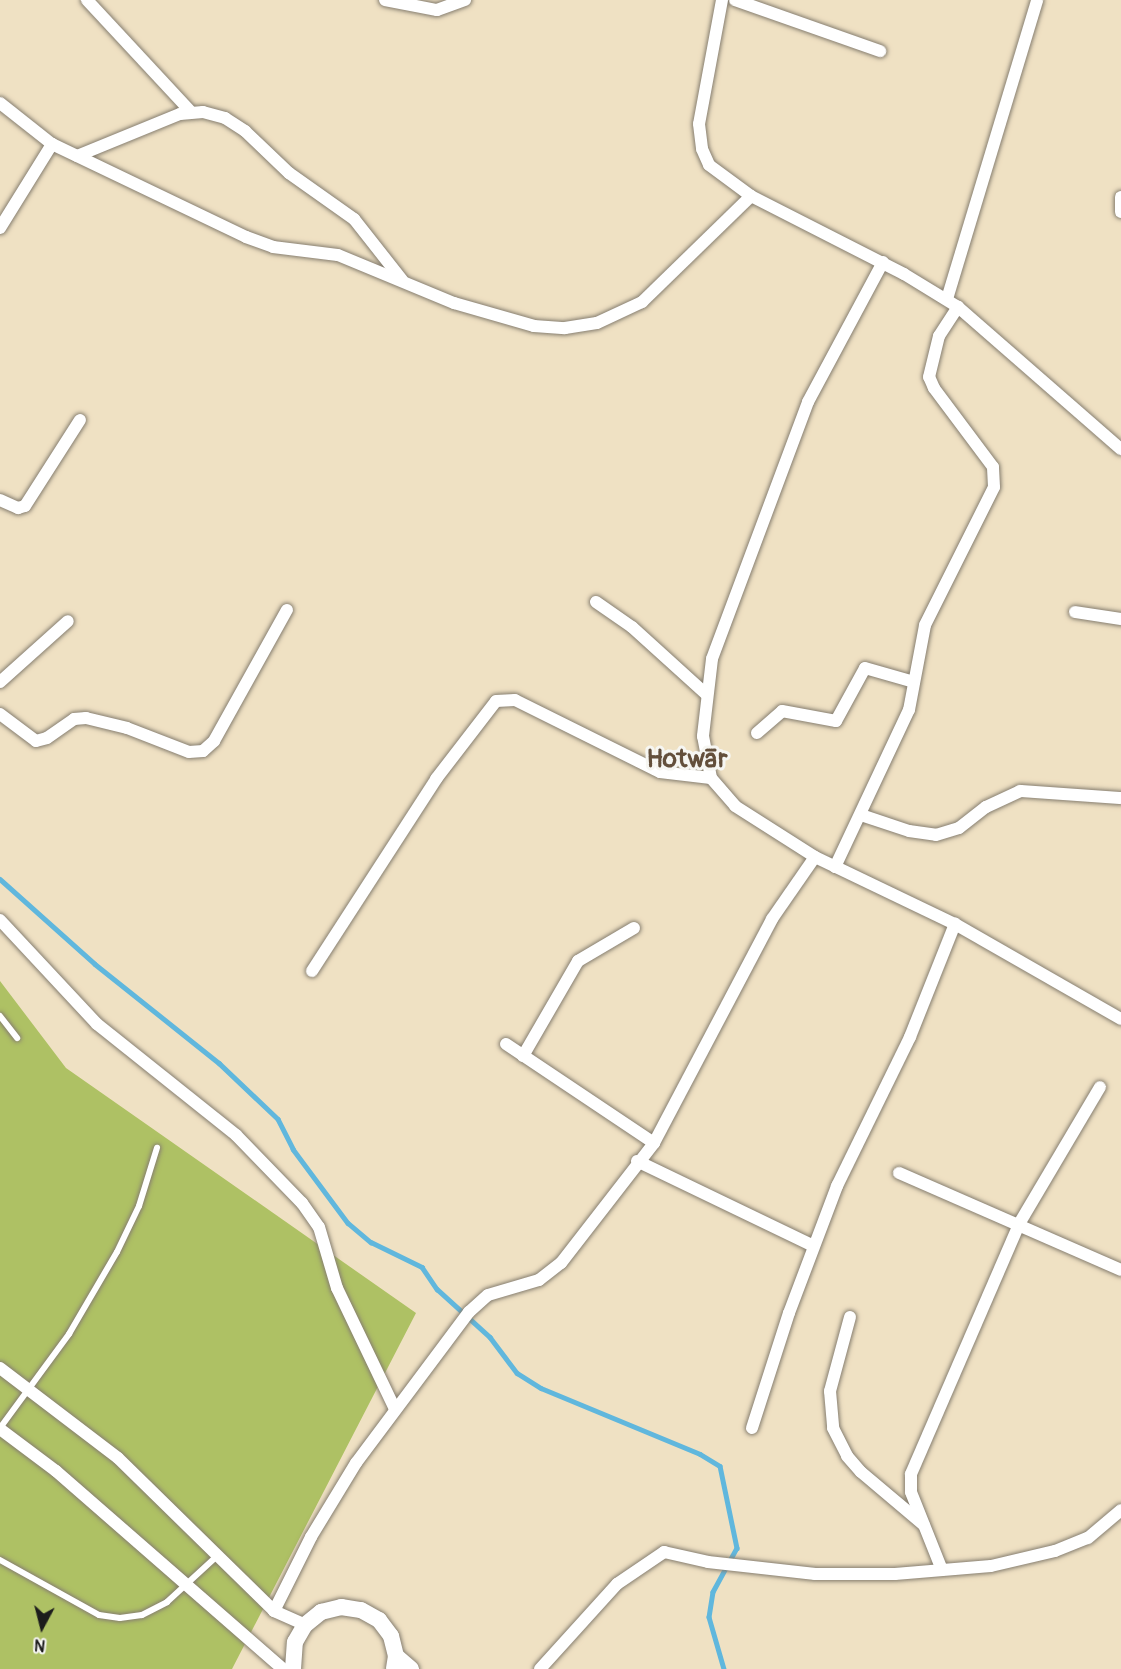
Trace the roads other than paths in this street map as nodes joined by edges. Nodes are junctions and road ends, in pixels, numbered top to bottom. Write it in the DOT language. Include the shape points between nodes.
graph roads {
  1 [pos="87,0"];
  2 [pos="385,0"];
  3 [pos="465,0"];
  4 [pos="722,0"];
  5 [pos="735,0"];
  6 [pos="1037,0"];
  7 [pos="879,51"];
  8 [pos="0,104"];
  9 [pos="191,112"];
  10 [pos="52,144"];
  11 [pos="77,156"];
  12 [pos="751,196"];
  13 [pos="1121,196"];
  14 [pos="1121,212"];
  15 [pos="0,228"];
  16 [pos="883,262"];
  17 [pos="403,281"];
  18 [pos="947,299"];
  19 [pos="958,307"];
  20 [pos="81,420"];
  21 [pos="1121,449"];
  22 [pos="0,500"];
  23 [pos="596,602"];
  24 [pos="287,610"];
  25 [pos="1075,612"];
  26 [pos="1121,619"];
  27 [pos="68,621"];
  28 [pos="0,682"];
  29 [pos="914,682"];
  30 [pos="706,694"];
  31 [pos="0,714"];
  32 [pos="757,733"];
  33 [pos="711,778"];
  34 [pos="1121,798"];
  35 [pos="861,815"];
  36 [pos="815,857"];
  37 [pos="836,867"];
  38 [pos="0,920"];
  39 [pos="956,924"];
  40 [pos="634,928"];
  41 [pos="312,971"];
  42 [pos="0,1016"];
  43 [pos="1121,1019"];
  44 [pos="17,1038"];
  45 [pos="506,1044"];
  46 [pos="523,1056"];
  47 [pos="1100,1087"];
  48 [pos="654,1143"];
  49 [pos="157,1148"];
  50 [pos="637,1161"];
  51 [pos="899,1173"];
  52 [pos="1019,1224"];
  53 [pos="814,1246"];
  54 [pos="1121,1270"];
  55 [pos="850,1317"];
  56 [pos="0,1368"];
  57 [pos="29,1389"];
  58 [pos="395,1409"];
  59 [pos="752,1428"];
  60 [pos="0,1429"];
  61 [pos="1121,1510"];
  62 [pos="925,1526"];
  63 [pos="217,1556"];
  64 [pos="0,1560"];
  65 [pos="942,1570"];
  66 [pos="188,1586"];
  67 [pos="274,1611"];
  68 [pos="305,1624"];
  69 [pos="295,1642"];
  70 [pos="395,1663"];
  71 [pos="285,1669"];
  72 [pos="293,1669"];
  73 [pos="411,1669"];
  74 [pos="540,1669"];
  1 -- 9 [label="street"];
  2 -- 3 [label="street" via="438,10"];
  4 -- 12 [label="street" via="699,124 702,149 710,165"];
  5 -- 7 [label="street"];
  6 -- 18 [label="street"];
  8 -- 10 [label="street"];
  9 -- 11 [label="street" via="162,119"];
  9 -- 17 [label="street" via="216,114 246,131 289,173 354,219"];
  10 -- 11 [label="street"];
  10 -- 15 [label="street"];
  11 -- 17 [label="street" via="261,243 338,255"];
  12 -- 16 [label="street"];
  12 -- 17 [label="street" via="642,302 597,323 565,328 526,324 454,303"];
  13 -- 14 [label="street"];
  16 -- 18 [label="street"];
  16 -- 30 [label="street" via="807,402 712,659"];
  18 -- 19 [label="street"];
  19 -- 21 [label="street"];
  19 -- 29 [label="street" via="939,336 929,376 993,467 995,481 925,624"];
  20 -- 22 [label="street" via="25,506 18,508"];
  23 -- 30 [label="street" via="632,627"];
  24 -- 31 [label="street" via="214,741 203,751 189,752 127,728 86,718 74,720 36,741"];
  25 -- 26 [label="street"];
  27 -- 28 [label="street"];
  29 -- 32 [label="street" via="865,668 836,721 782,711"];
  29 -- 35 [label="street" via="909,710"];
  30 -- 33 [label="street" via="703,736"];
  33 -- 36 [label="street" via="735,806"];
  33 -- 41 [label="street" via="660,772 515,700 495,701 436,779"];
  34 -- 35 [label="street" via="1020,791 986,807 959,828 936,834 909,831"];
  35 -- 37 [label="street"];
  36 -- 37 [label="street"];
  36 -- 48 [label="street" via="772,919"];
  37 -- 39 [label="street"];
  38 -- 58 [label="street" via="97,1024 236,1135 302,1203 319,1227 337,1288"];
  39 -- 43 [label="street"];
  39 -- 53 [label="street" via="910,1037 837,1186"];
  40 -- 46 [label="street" via="578,961"];
  42 -- 44 [label="lane"];
  45 -- 46 [label="street"];
  46 -- 48 [label="street"];
  47 -- 52 [label="street"];
  48 -- 50 [label="street"];
  49 -- 57 [label="lane" via="139,1206 117,1252 69,1334"];
  50 -- 53 [label="street"];
  50 -- 58 [label="street" via="561,1263 539,1280 488,1295 460,1323"];
  51 -- 52 [label="street"];
  52 -- 54 [label="street"];
  52 -- 62 [label="street" via="911,1474 911,1492"];
  53 -- 59 [label="street"];
  55 -- 62 [label="street" via="830,1390 833,1428 847,1456 861,1472"];
  56 -- 57 [label="street"];
  57 -- 60 [label="lane"];
  57 -- 63 [label="street" via="118,1458"];
  58 -- 67 [label="street" via="317,1528"];
  60 -- 66 [label="street" via="57,1471"];
  61 -- 65 [label="street" via="1088,1538 1055,1551 991,1566"];
  62 -- 65 [label="street"];
  63 -- 66 [label="lane"];
  63 -- 67 [label="street"];
  64 -- 66 [label="lane" via="99,1615 120,1618 142,1614"];
  65 -- 74 [label="street" via="815,1574 708,1562 664,1552 617,1584"];
  66 -- 71 [label="street"];
  67 -- 68 [label="street"];
  68 -- 69 [label="main road"];
  68 -- 70 [label="main road" via="321,1612 341,1607 361,1610 379,1620 391,1636"];
  69 -- 71 [label="main road"];
  69 -- 72 [label="main road"];
  70 -- 73 [label="main road"];
}
